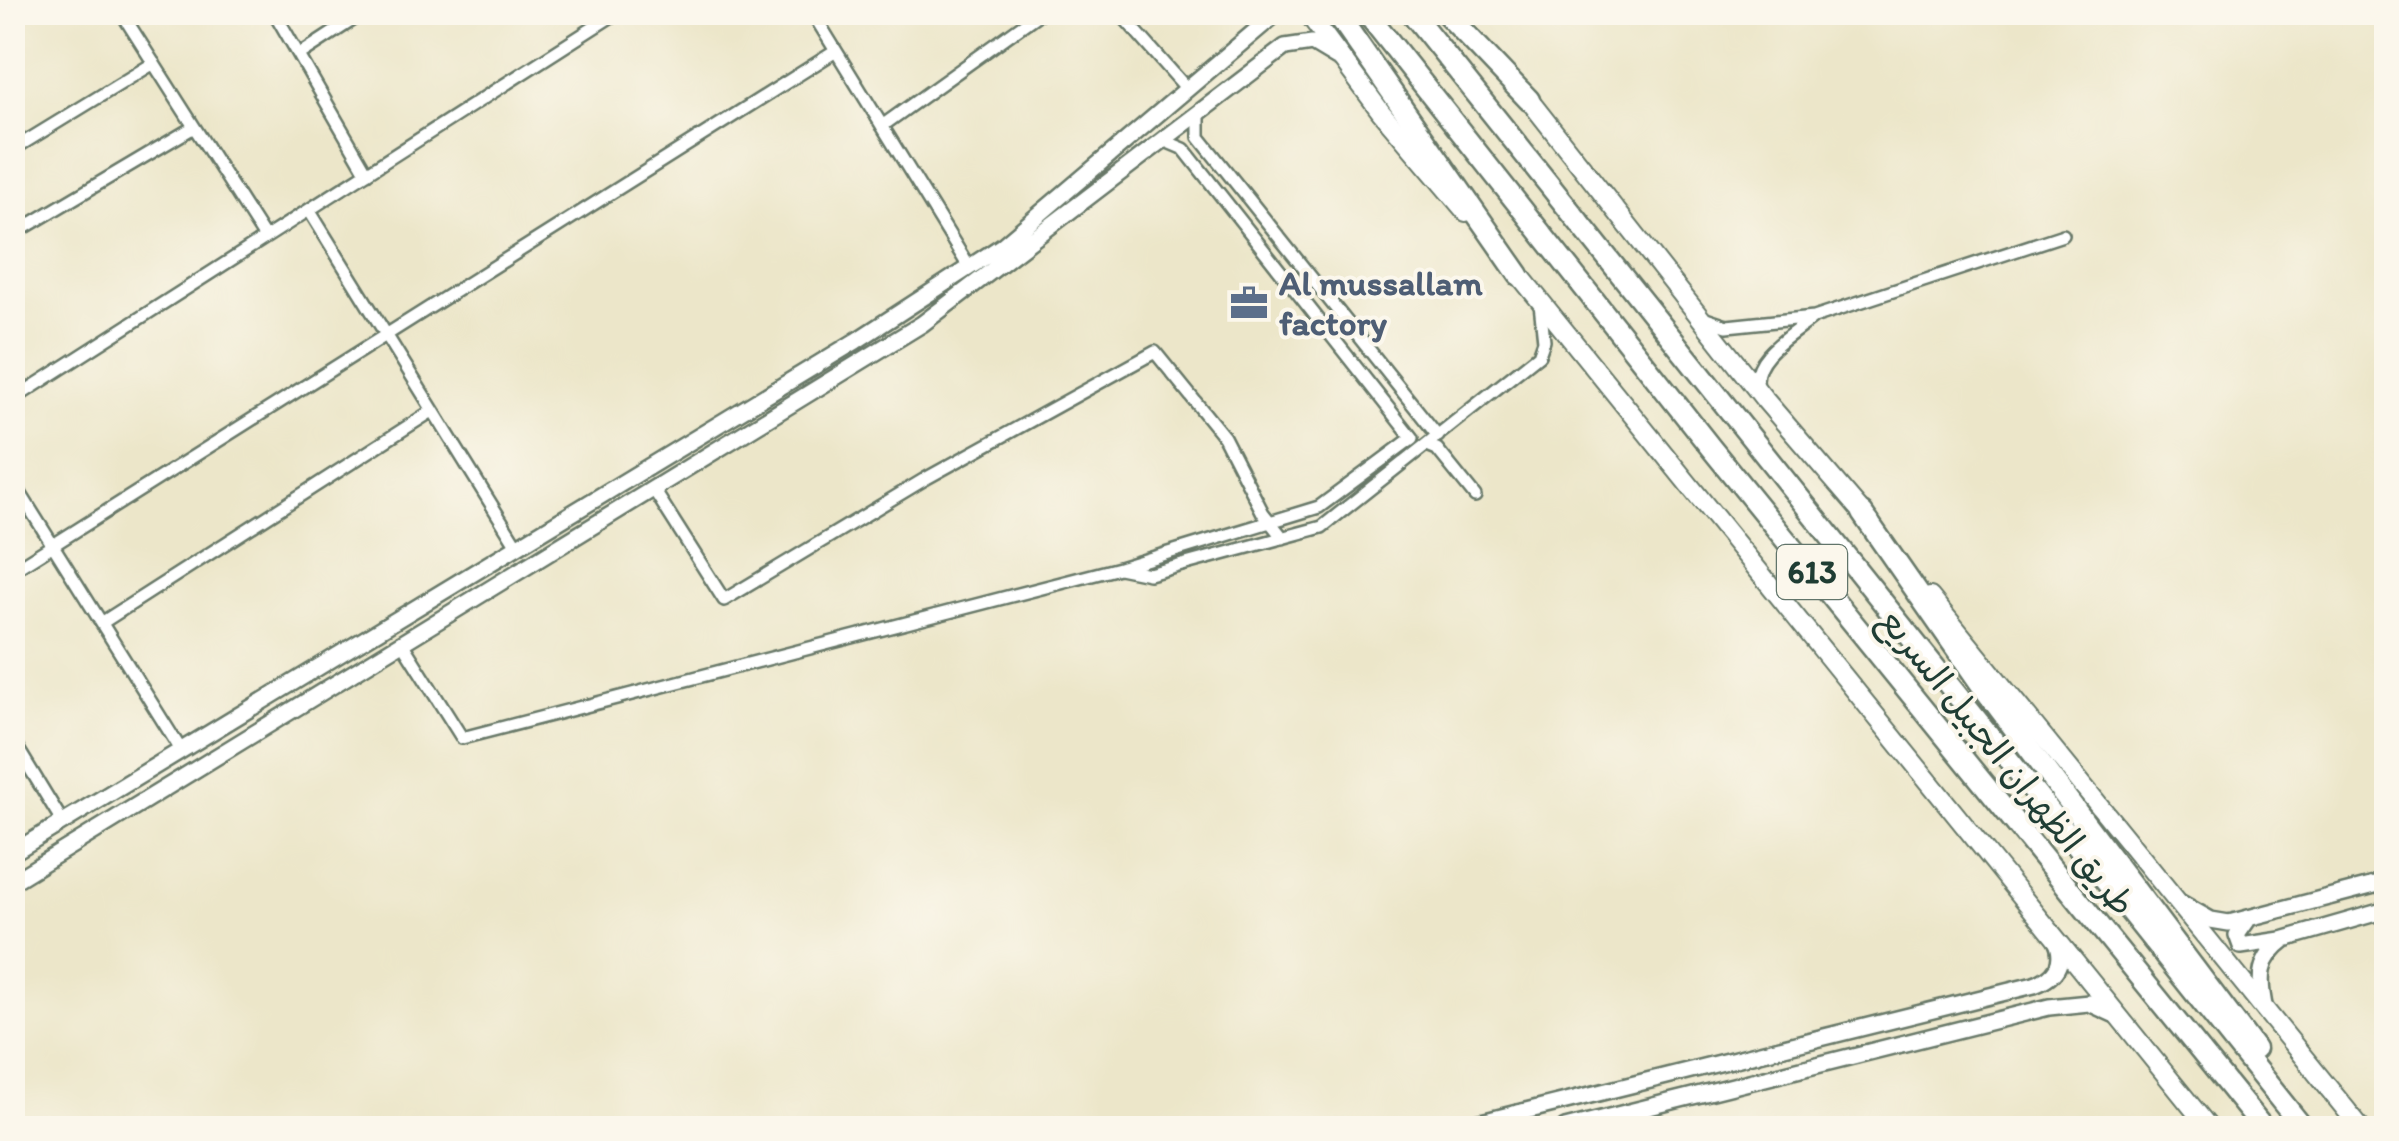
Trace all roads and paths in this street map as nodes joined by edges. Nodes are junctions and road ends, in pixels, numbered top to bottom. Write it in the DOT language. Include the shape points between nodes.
graph roads {
  1 [pos="121,12"];
  2 [pos="274,12"];
  3 [pos="364,12"];
  4 [pos="618,12"];
  5 [pos="812,12"];
  6 [pos="1041,12"];
  7 [pos="1119,12"];
  8 [pos="1278,12"];
  9 [pos="1307,12"];
  10 [pos="1336,12"];
  11 [pos="1366,12"];
  12 [pos="1412,12"];
  13 [pos="1446,12"];
  14 [pos="1459,12"];
  15 [pos="836,51"];
  16 [pos="299,55"];
  17 [pos="154,63"];
  18 [pos="1348,69"];
  19 [pos="1188,90"];
  20 [pos="1529,100"];
  21 [pos="1198,115"];
  22 [pos="882,126"];
  23 [pos="194,127"];
  24 [pos="1165,141"];
  25 [pos="12,150"];
  26 [pos="367,173"];
  27 [pos="309,210"];
  28 [pos="1240,220"];
  29 [pos="1271,228"];
  30 [pos="12,234"];
  31 [pos="2062,235"];
  32 [pos="265,238"];
  33 [pos="969,267"];
  34 [pos="1520,275"];
  35 [pos="1540,304"];
  36 [pos="1693,311"];
  37 [pos="1814,317"];
  38 [pos="387,336"];
  39 [pos="12,400"];
  40 [pos="1765,400"];
  41 [pos="432,412"];
  42 [pos="1412,438"];
  43 [pos="1429,443"];
  44 [pos="12,480"];
  45 [pos="654,490"];
  46 [pos="1475,496"];
  47 [pos="1862,514"];
  48 [pos="1269,522"];
  49 [pos="1283,538"];
  50 [pos="54,545"];
  51 [pos="517,546"];
  52 [pos="1119,568"];
  53 [pos="12,571"];
  54 [pos="102,622"];
  55 [pos="402,643"];
  56 [pos="12,739"];
  57 [pos="181,750"];
  58 [pos="62,821"];
  59 [pos="12,853"];
  60 [pos="12,882"];
  61 [pos="2386,882"];
  62 [pos="2179,903"];
  63 [pos="2386,910"];
  64 [pos="2247,921"];
  65 [pos="2054,936"];
  66 [pos="2285,939"];
  67 [pos="2034,984"];
  68 [pos="2049,1007"];
  69 [pos="2266,1014"];
  70 [pos="2124,1022"];
  71 [pos="1457,1128"];
  72 [pos="1566,1128"];
  73 [pos="2209,1128"];
  74 [pos="2263,1128"];
  75 [pos="2306,1128"];
  76 [pos="2360,1128"];
  1 -- 17 [label="street"];
  2 -- 16 [label="street"];
  3 -- 16 [label="street"];
  4 -- 26 [label="street"];
  5 -- 15 [label="street"];
  6 -- 22 [label="street"];
  7 -- 19 [label="street"];
  8 -- 19 [label="street"];
  9 -- 18 [label="main road"];
  10 -- 34 [label="highway"];
  11 -- 74 [label="highway, طريق الظهران الجبيل السريع / 613"];
  12 -- 75 [label="highway, طريق الظهران الجبيل السريع / 613"];
  13 -- 20 [label="highway"];
  14 -- 20 [label="main road, 613"];
  15 -- 22 [label="street"];
  15 -- 38 [label="street"];
  16 -- 26 [label="street"];
  17 -- 23 [label="street"];
  17 -- 25 [label="street"];
  18 -- 21 [label="street" via="1325,48 1299,42"];
  18 -- 34 [label="main road"];
  19 -- 33 [label="street"];
  20 -- 36 [label="main road, 613"];
  21 -- 24 [label="street"];
  21 -- 29 [label="street" via="1198,137"];
  22 -- 33 [label="street"];
  23 -- 30 [label="street"];
  23 -- 32 [label="street"];
  24 -- 28 [label="street" via="1184,149"];
  24 -- 45 [label="street" via="922,324"];
  26 -- 27 [label="street"];
  27 -- 32 [label="street"];
  27 -- 38 [label="street"];
  28 -- 29 [label="street"];
  28 -- 42 [label="street"];
  29 -- 43 [label="street"];
  31 -- 37 [label="street"];
  32 -- 39 [label="street"];
  33 -- 51 [label="street"];
  34 -- 35 [label="main road"];
  35 -- 43 [label="street" via="1539,355"];
  35 -- 65 [label="main road"];
  36 -- 37 [label="street" via="1726,326"];
  36 -- 40 [label="main road, 613"];
  37 -- 40 [label="street" via="1762,360 1756,376"];
  38 -- 41 [label="street"];
  38 -- 50 [label="street"];
  40 -- 47 [label="main road, 613"];
  41 -- 51 [label="street"];
  41 -- 54 [label="street"];
  42 -- 43 [label="street"];
  42 -- 48 [label="street" via="1319,507"];
  43 -- 46 [label="street"];
  43 -- 49 [label="street" via="1322,527"];
  44 -- 50 [label="street"];
  45 -- 48 [label="street" via="724,600 924,478 1154,352 1224,437"];
  45 -- 55 [label="street"];
  47 -- 62 [label="main road, 613"];
  47 -- 75 [label="highway" via="1984,688 2214,991"];
  48 -- 49 [label="street"];
  48 -- 52 [label="street"];
  49 -- 52 [label="street" via="1149,574"];
  50 -- 53 [label="street"];
  50 -- 54 [label="street"];
  51 -- 57 [label="street"];
  52 -- 55 [label="street" via="462,738"];
  54 -- 57 [label="street"];
  55 -- 60 [label="street"];
  56 -- 58 [label="street"];
  57 -- 58 [label="street"];
  58 -- 59 [label="street"];
  61 -- 64 [label="street"];
  62 -- 64 [label="street" via="2219,923"];
  62 -- 69 [label="main road, 613"];
  63 -- 66 [label="street"];
  64 -- 66 [label="street" via="2236,935 2241,946"];
  65 -- 67 [label="street" via="2061,951 2058,967"];
  65 -- 70 [label="main road"];
  66 -- 69 [label="street" via="2261,968"];
  67 -- 68 [label="street" via="2057,989"];
  67 -- 71 [label="street"];
  68 -- 70 [label="street" via="2089,1003"];
  68 -- 72 [label="street"];
  69 -- 76 [label="main road, 613"];
  70 -- 73 [label="main road"];
}
